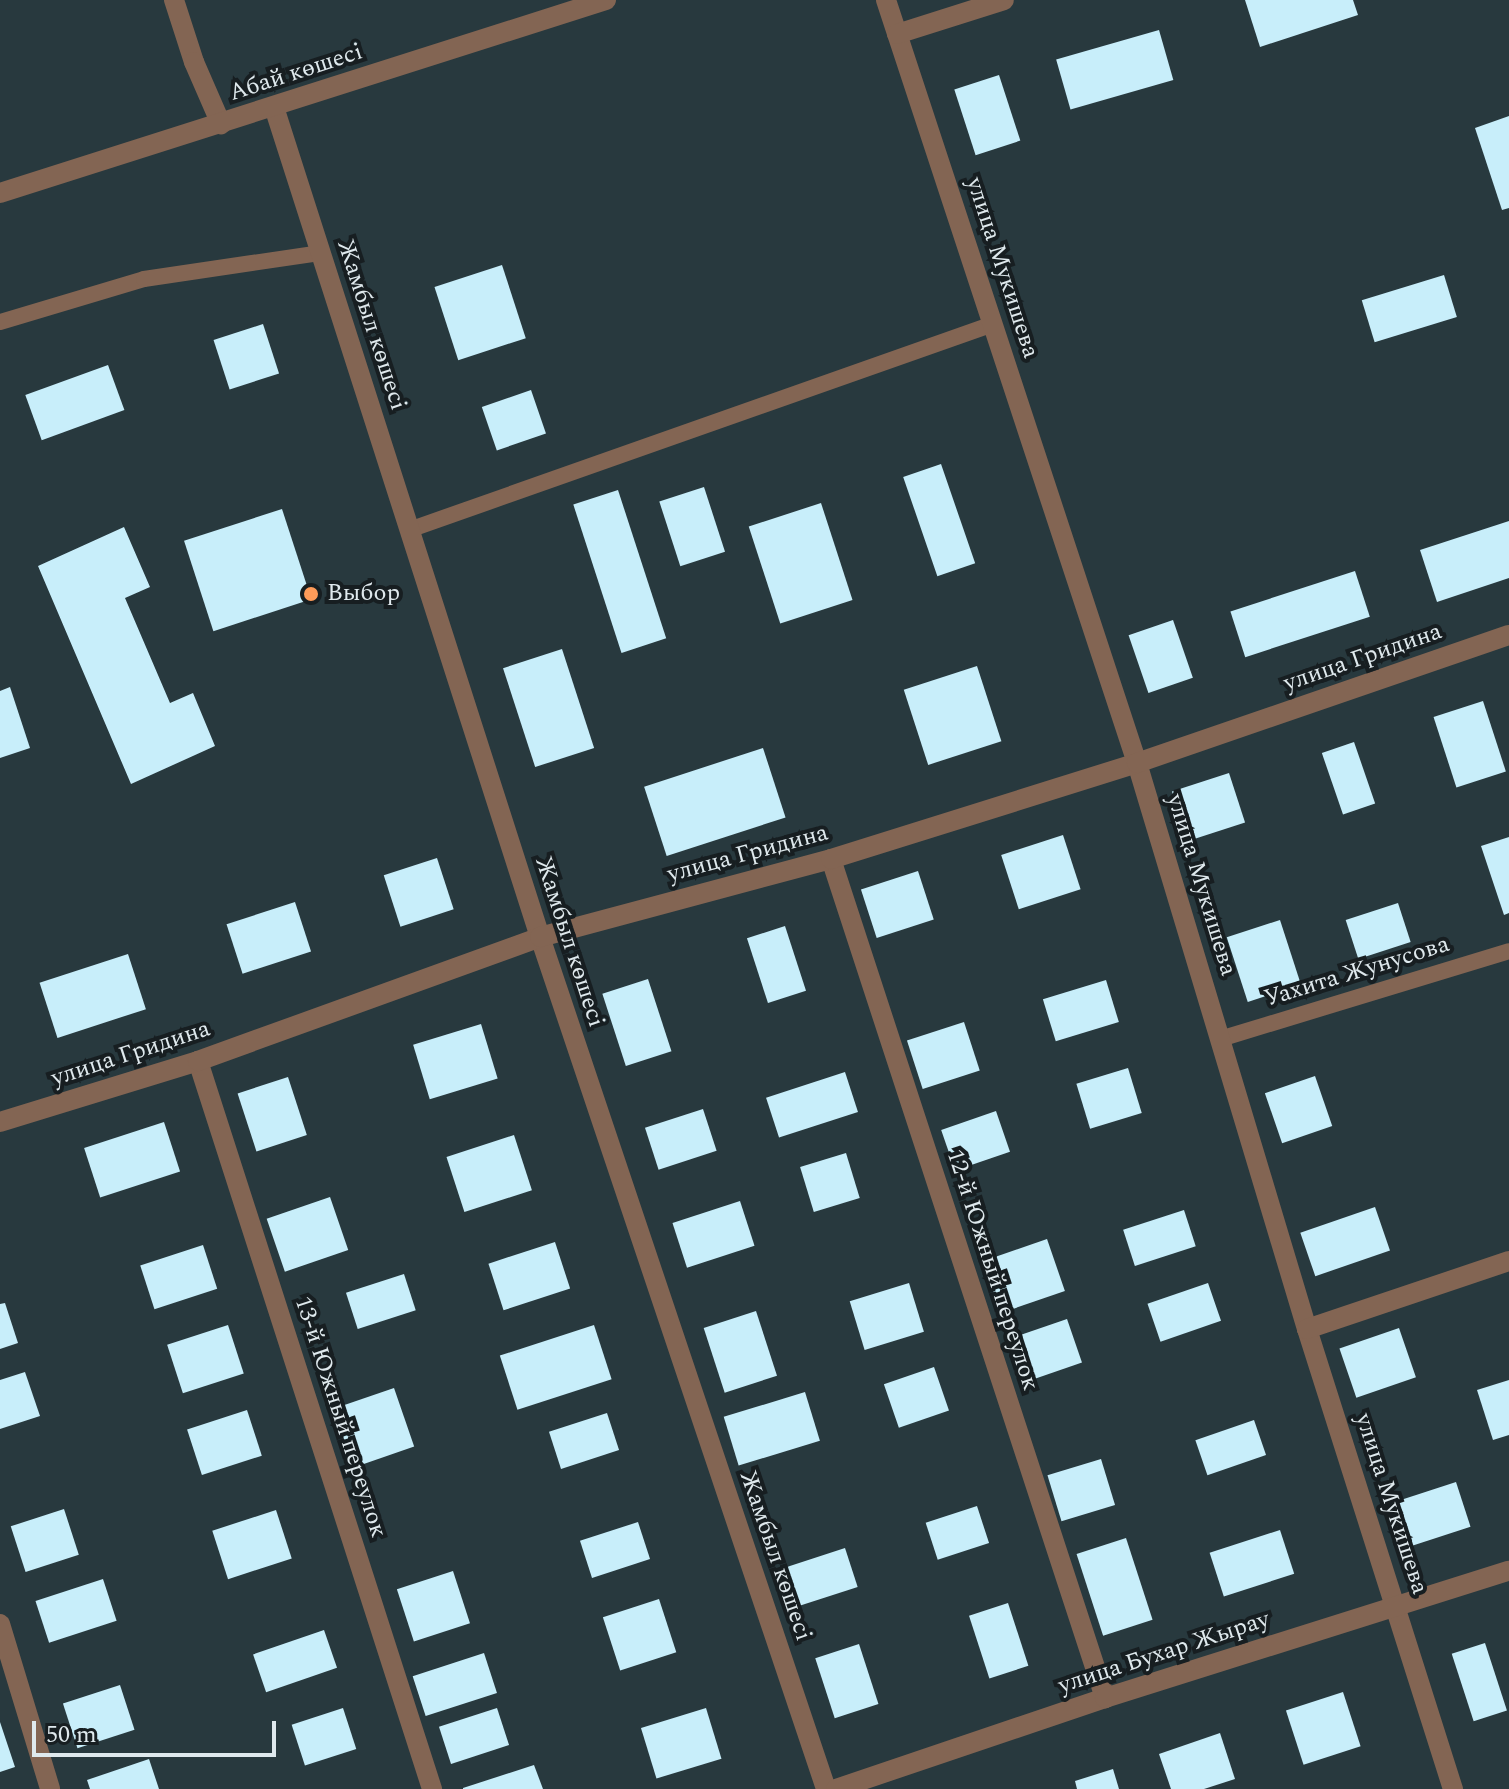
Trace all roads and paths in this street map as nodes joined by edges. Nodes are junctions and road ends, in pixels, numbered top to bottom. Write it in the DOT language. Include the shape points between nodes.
graph roads {
  1 [pos="174,0"];
  2 [pos="606,0"];
  3 [pos="886,0"];
  4 [pos="1004,0"];
  5 [pos="567,6"];
  6 [pos="897,34"];
  7 [pos="274,107"];
  8 [pos="221,124"];
  9 [pos="0,193"];
  10 [pos="321,253"];
  11 [pos="0,322"];
  12 [pos="993,324"];
  13 [pos="409,530"];
  14 [pos="1509,635"];
  15 [pos="1137,763"];
  16 [pos="831,859"];
  17 [pos="540,937"];
  18 [pos="1509,951"];
  19 [pos="1220,1039"];
  20 [pos="198,1061"];
  21 [pos="0,1122"];
  22 [pos="1509,1261"];
  23 [pos="1307,1329"];
  24 [pos="1509,1571"];
  25 [pos="1396,1607"];
  26 [pos="0,1624"];
  27 [pos="1105,1698"];
  28 [pos="50,1789"];
  29 [pos="432,1789"];
  30 [pos="826,1789"];
  31 [pos="836,1789"];
  32 [pos="1453,1789"];
  1 -- 8 [label="street"];
  2 -- 5 [label="street, Абай көшесі"];
  3 -- 6 [label="street, улица Мукишева"];
  4 -- 6 [label="street"];
  5 -- 7 [label="street, Абай көшесі"];
  6 -- 12 [label="street, улица Мукишева"];
  7 -- 8 [label="street, Абай көшесі"];
  7 -- 10 [label="street, Жамбыл көшесі"];
  8 -- 9 [label="street, Абай көшесі"];
  10 -- 11 [label="lane" via="144,279"];
  10 -- 13 [label="street, Жамбыл көшесі"];
  12 -- 13 [label="lane"];
  12 -- 15 [label="street, улица Мукишева"];
  13 -- 17 [label="street, Жамбыл көшесі"];
  14 -- 15 [label="street, улица Гридина"];
  15 -- 16 [label="street, улица Гридина"];
  15 -- 19 [label="street, улица Мукишева"];
  16 -- 17 [label="street, улица Гридина"];
  16 -- 27 [label="street, 12-й Южный переулок"];
  17 -- 20 [label="street, улица Гридина"];
  17 -- 30 [label="street, Жамбыл көшесі"];
  18 -- 19 [label="lane, Уахита Жунусова"];
  19 -- 23 [label="street, улица Мукишева"];
  20 -- 21 [label="street, улица Гридина"];
  20 -- 29 [label="street, 13-й Южный переулок"];
  22 -- 23 [label="street"];
  23 -- 25 [label="street, улица Мукишева"];
  24 -- 25 [label="street, улица Бухар Жырау"];
  25 -- 27 [label="street, улица Бухар Жырау"];
  25 -- 32 [label="street, улица Мукишева"];
  26 -- 28 [label="street"];
  27 -- 31 [label="street, улица Бухар Жырау"];
}
